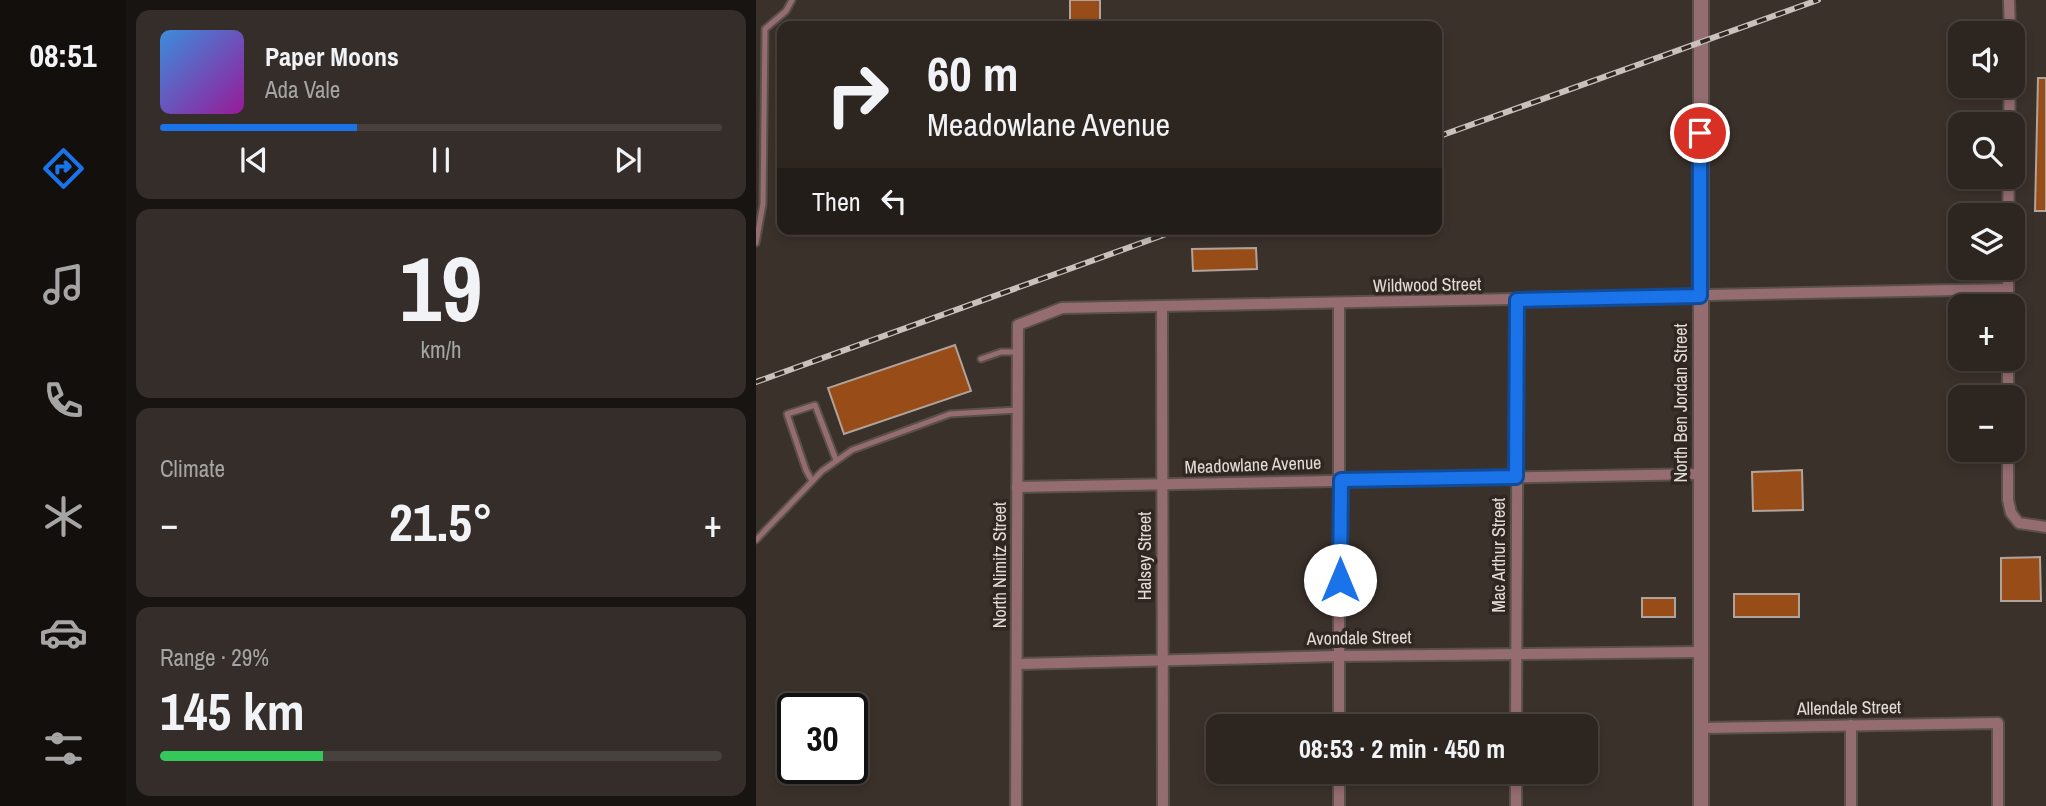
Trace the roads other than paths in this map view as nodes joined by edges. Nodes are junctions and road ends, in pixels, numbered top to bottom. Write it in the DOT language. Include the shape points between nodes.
graph roads {
  1 [pos="792,0"];
  2 [pos="1701,0"];
  3 [pos="2009,0"];
  4 [pos="2010,21"];
  5 [pos="756,29"];
  6 [pos="765,29"];
  7 [pos="757,236"];
  8 [pos="756,243"];
  9 [pos="2008,280"];
  10 [pos="2008,289"];
  11 [pos="2008,294"];
  12 [pos="1700,296"];
  13 [pos="1517,300"];
  14 [pos="1339,304"];
  15 [pos="1162,306"];
  16 [pos="1018,325"];
  17 [pos="1018,352"];
  18 [pos="981,359"];
  19 [pos="1017,410"];
  20 [pos="836,460"];
  21 [pos="2009,462"];
  22 [pos="1701,474"];
  23 [pos="1516,477"];
  24 [pos="1341,480"];
  25 [pos="813,481"];
  26 [pos="1162,485"];
  27 [pos="1017,487"];
  28 [pos="2046,527"];
  29 [pos="756,540"];
  30 [pos="1700,652"];
  31 [pos="1517,653"];
  32 [pos="1339,656"];
  33 [pos="1163,660"];
  34 [pos="1018,664"];
  35 [pos="1339,714"];
  36 [pos="1516,714"];
  37 [pos="1852,726"];
  38 [pos="1701,727"];
  39 [pos="1339,784"];
  40 [pos="1516,784"];
  41 [pos="1016,806"];
  42 [pos="1163,806"];
  43 [pos="1339,806"];
  44 [pos="1516,806"];
  45 [pos="1701,806"];
  46 [pos="1851,806"];
  47 [pos="1998,806"];
  1 -- 6 [label="lane"];
  2 -- 12 [label="street, North Ben Jordan Street"];
  3 -- 4 [label="street"];
  5 -- 6 [label="lane"];
  6 -- 7 [label="lane" via="764,178"];
  7 -- 8 [label="lane"];
  9 -- 10 [label="street"];
  10 -- 11 [label="street"];
  10 -- 12 [label="street, Wildwood Street"];
  12 -- 13 [label="street, Wildwood Street"];
  12 -- 22 [label="street, North Ben Jordan Street"];
  13 -- 14 [label="street, Wildwood Street"];
  13 -- 23 [label="street, Mac Arthur Street"];
  14 -- 15 [label="street, Wildwood Street"];
  14 -- 24 [label="street"];
  15 -- 16 [label="street, Wildwood Street" via="1062,308"];
  15 -- 26 [label="street, Halsey Street"];
  16 -- 17 [label="street, North Nimitz Street"];
  17 -- 18 [label="lane"];
  17 -- 19 [label="street, North Nimitz Street"];
  19 -- 20 [label="lane" via="950,414"];
  19 -- 27 [label="street, North Nimitz Street"];
  20 -- 25 [label="lane"];
  20 -- 25 [label="lane" via="815,405 787,414"];
  21 -- 28 [label="street" via="2011,513 2019,523"];
  22 -- 23 [label="street, Meadowlane Avenue"];
  22 -- 30 [label="street, North Ben Jordan Street"];
  23 -- 24 [label="street, Meadowlane Avenue"];
  23 -- 31 [label="street, Mac Arthur Street"];
  24 -- 26 [label="street, Meadowlane Avenue"];
  24 -- 32 [label="street"];
  25 -- 29 [label="lane"];
  26 -- 27 [label="street, Meadowlane Avenue"];
  26 -- 33 [label="street, Halsey Street"];
  27 -- 34 [label="street, North Nimitz Street"];
  30 -- 31 [label="street, Avondale Street"];
  30 -- 38 [label="street, North Ben Jordan Street"];
  31 -- 32 [label="street, Avondale Street"];
  31 -- 36 [label="street, Mac Arthur Street"];
  32 -- 33 [label="street, Avondale Street"];
  32 -- 35 [label="street"];
  33 -- 34 [label="street, Avondale Street"];
  33 -- 42 [label="street, Halsey Street"];
  34 -- 41 [label="street, North Nimitz Street"];
  37 -- 38 [label="street, Allendale Street"];
  37 -- 46 [label="street"];
  37 -- 47 [label="street, Allendale Street" via="1998,723"];
  38 -- 45 [label="street, North Ben Jordan Street"];
  39 -- 43 [label="street"];
  40 -- 44 [label="street"];
}
